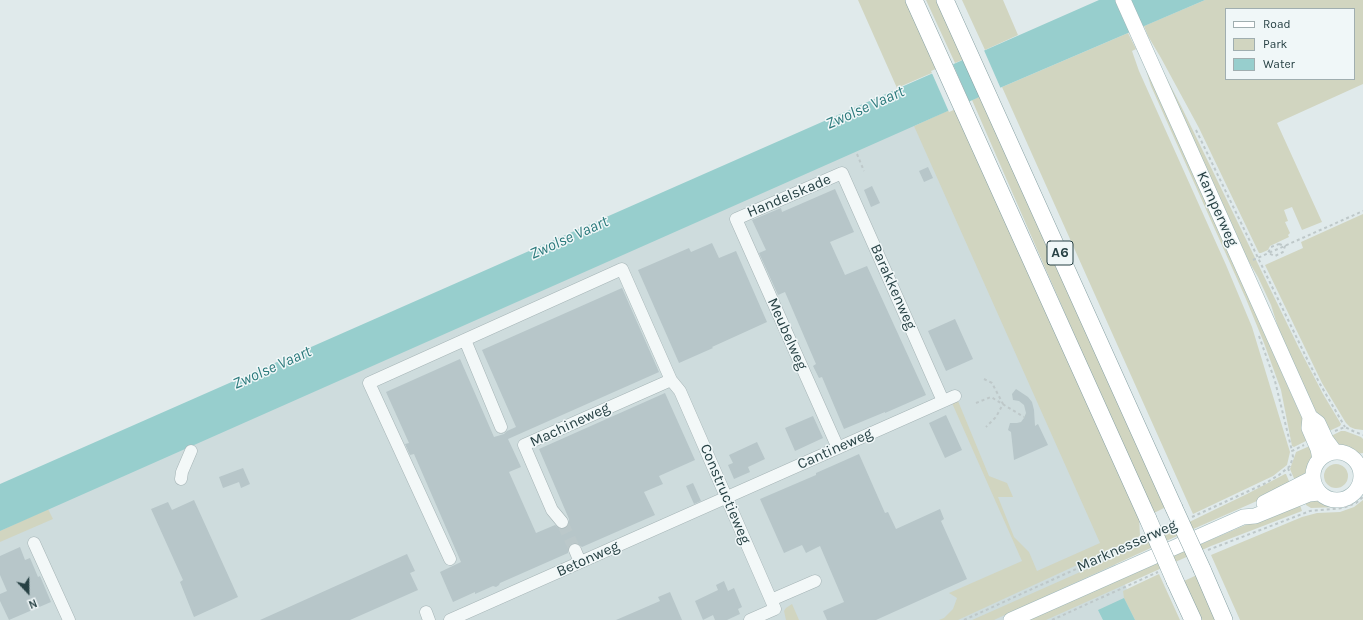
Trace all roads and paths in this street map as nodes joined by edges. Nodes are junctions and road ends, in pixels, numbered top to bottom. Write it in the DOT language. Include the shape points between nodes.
graph roads {
  1 [pos="914,0"];
  2 [pos="946,0"];
  3 [pos="1123,0"];
  4 [pos="1194,126"];
  5 [pos="857,154"];
  6 [pos="852,174"];
  7 [pos="1363,211"];
  8 [pos="736,219"];
  9 [pos="1285,246"];
  10 [pos="1268,253"];
  11 [pos="1261,257"];
  12 [pos="465,340"];
  13 [pos="984,379"];
  14 [pos="671,380"];
  15 [pos="955,396"];
  16 [pos="943,401"];
  17 [pos="976,403"];
  18 [pos="1003,404"];
  19 [pos="1024,416"];
  20 [pos="1310,417"];
  21 [pos="501,427"];
  22 [pos="986,427"];
  23 [pos="1345,427"];
  24 [pos="1334,432"];
  25 [pos="1363,434"];
  26 [pos="1290,443"];
  27 [pos="1306,444"];
  28 [pos="838,448"];
  29 [pos="191,451"];
  30 [pos="1292,451"];
  31 [pos="1335,452"];
  32 [pos="1320,458"];
  33 [pos="1358,458"];
  34 [pos="1362,474"];
  35 [pos="1313,478"];
  36 [pos="181,479"];
  37 [pos="1319,493"];
  38 [pos="726,497"];
  39 [pos="1243,517"];
  40 [pos="1189,518"];
  41 [pos="562,522"];
  42 [pos="1143,539"];
  43 [pos="34,543"];
  44 [pos="575,550"];
  45 [pos="450,559"];
  46 [pos="580,562"];
  47 [pos="815,581"];
  48 [pos="776,610"];
  49 [pos="69,620"];
  50 [pos="450,620"];
  51 [pos="750,620"];
  52 [pos="964,620"];
  53 [pos="1011,620"];
  54 [pos="1193,620"];
  55 [pos="1224,620"];
  1 -- 54 [label="highway, A6, bridge"];
  2 -- 55 [label="highway, A6, bridge"];
  3 -- 20 [label="main road, Kamperweg"];
  4 -- 23 [label="path, Kamperweg" via="1314,373"];
  5 -- 6 [label="path"];
  6 -- 8 [label="street, Handelskade"];
  6 -- 16 [label="street, Barakkenweg"];
  7 -- 9 [label="path"];
  8 -- 28 [label="street, Meubelweg"];
  9 -- 10 [label="path"];
  9 -- 10 [label="path" via="1279,244 1271,247"];
  9 -- 10 [label="path" via="1282,252 1275,256"];
  10 -- 11 [label="path"];
  12 -- 14 [label="street, Constructieweg" via="622,269"];
  12 -- 21 [label="street"];
  12 -- 45 [label="street" via="369,383"];
  13 -- 18 [label="path" via="992,383"];
  14 -- 38 [label="street, Constructieweg" via="680,391"];
  14 -- 41 [label="street, Machineweg" via="524,445 552,510"];
  15 -- 16 [label="street, Cantineweg"];
  16 -- 28 [label="street, Cantineweg"];
  17 -- 18 [label="path" via="991,397"];
  18 -- 19 [label="path"];
  18 -- 22 [label="path" via="996,417"];
  20 -- 31 [label="main road, Kamperweg" via="1318,423"];
  20 -- 32 [label="main road, Kamperweg" via="1309,428"];
  23 -- 24 [label="path"];
  23 -- 25 [label="path"];
  26 -- 30 [label="path"];
  27 -- 30 [label="path"];
  28 -- 38 [label="street, Cantineweg"];
  29 -- 36 [label="street"];
  30 -- 40 [label="path, Marknesserweg" via="1293,457 1283,472"];
  31 -- 32 [label="main road"];
  31 -- 33 [label="main road"];
  32 -- 35 [label="main road" via="1315,466"];
  33 -- 34 [label="main road"];
  34 -- 37 [label="main road" via="1357,488 1344,499 1331,499"];
  35 -- 37 [label="main road"];
  35 -- 39 [label="main road, Marknesserweg" via="1253,508"];
  37 -- 39 [label="main road, Marknesserweg" via="1309,494 1254,516"];
  38 -- 46 [label="street, Betonweg"];
  38 -- 48 [label="street, Constructieweg"];
  39 -- 53 [label="main road, Marknesserweg"];
  42 -- 52 [label="path, Marknesserweg"];
  43 -- 49 [label="street"];
  44 -- 46 [label="street"];
  46 -- 50 [label="street, Betonweg"];
  47 -- 48 [label="street"];
  48 -- 51 [label="street"];
}
